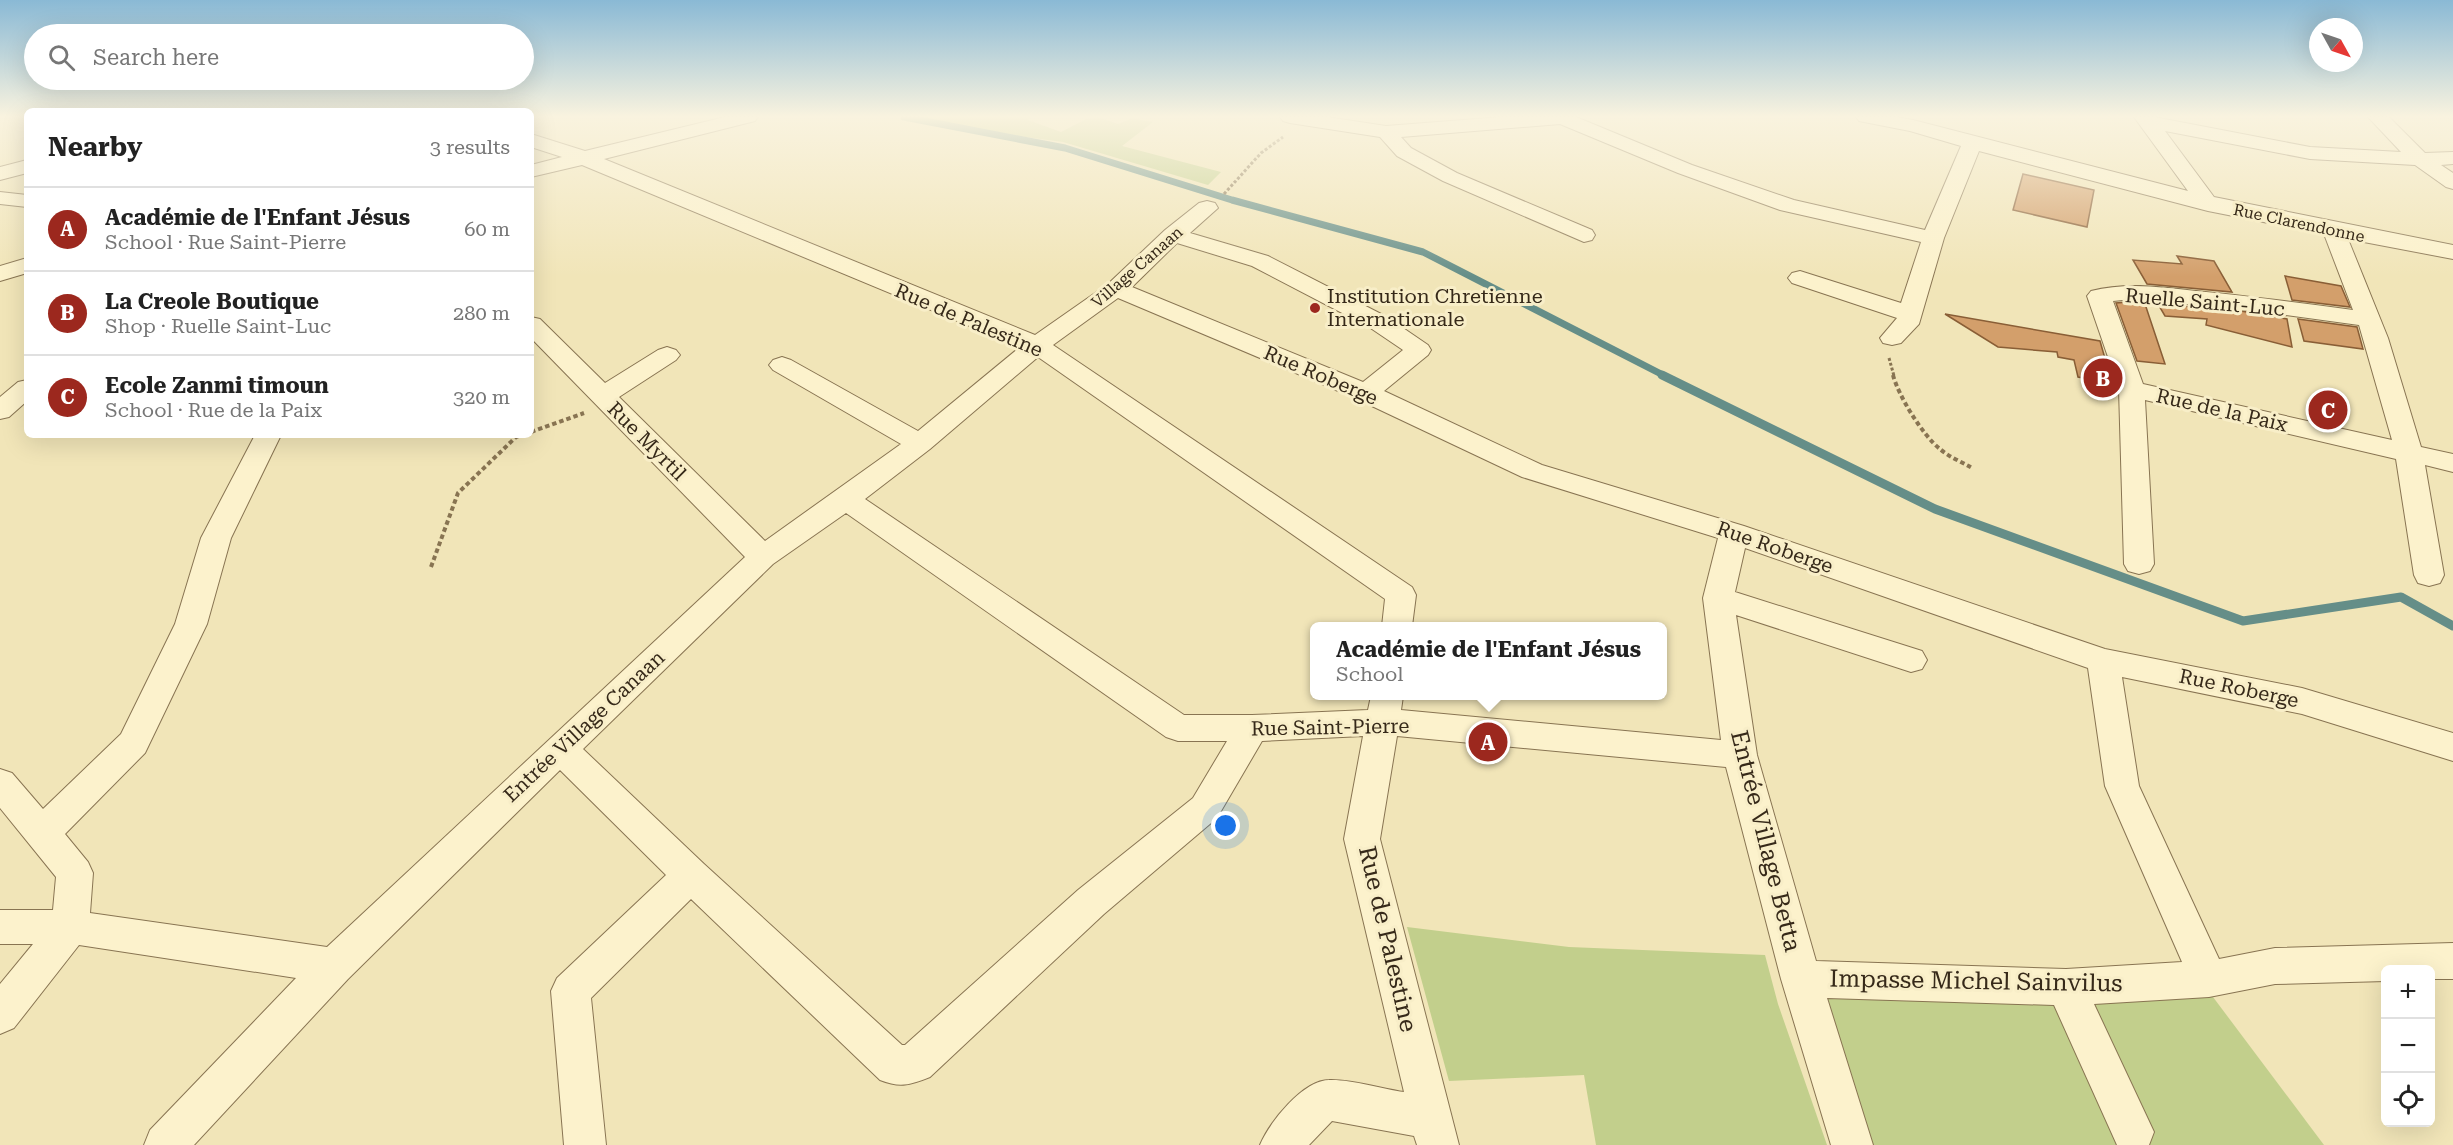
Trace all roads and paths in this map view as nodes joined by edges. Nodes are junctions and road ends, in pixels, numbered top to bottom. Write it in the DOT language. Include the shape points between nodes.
graph roads {
  1 [pos="614,170"];
  2 [pos="1247,170"];
  3 [pos="1438,170"];
  4 [pos="1689,170"];
  5 [pos="1961,170"];
  6 [pos="2078,170"];
  7 [pos="2184,170"];
  8 [pos="2436,170"];
  9 [pos="2453,183"];
  10 [pos="1234,186"];
  11 [pos="0,198"];
  12 [pos="24,201"];
  13 [pos="2208,204"];
  14 [pos="1207,207"];
  15 [pos="2334,231"];
  16 [pos="1173,235"];
  17 [pos="1584,235"];
  18 [pos="1933,238"];
  19 [pos="2453,252"];
  20 [pos="24,266"];
  21 [pos="0,274"];
  22 [pos="1800,278"];
  23 [pos="1116,289"];
  24 [pos="1910,314"];
  25 [pos="2368,318"];
  26 [pos="534,327"];
  27 [pos="1892,338"];
  28 [pos="1037,345"];
  29 [pos="667,355"];
  30 [pos="782,364"];
  31 [pos="17,389"];
  32 [pos="2132,389"];
  33 [pos="1366,393"];
  34 [pos="606,400"];
  35 [pos="0,411"];
  36 [pos="534,431"];
  37 [pos="266,438"];
  38 [pos="515,438"];
  39 [pos="920,443"];
  40 [pos="2409,453"];
  41 [pos="2453,464"];
  42 [pos="1972,468"];
  43 [pos="846,499"];
  44 [pos="1734,532"];
  45 [pos="763,557"];
  46 [pos="2139,564"];
  47 [pos="431,567"];
  48 [pos="2429,575"];
  49 [pos="1718,598"];
  50 [pos="1398,622"];
  51 [pos="1911,660"];
  52 [pos="2103,661"];
  53 [pos="1386,709"];
  54 [pos="1252,728"];
  55 [pos="2453,747"];
  56 [pos="560,748"];
  57 [pos="1740,755"];
  58 [pos="0,783"];
  59 [pos="42,834"];
  60 [pos="691,875"];
  61 [pos="0,927"];
  62 [pos="70,927"];
  63 [pos="2453,961"];
  64 [pos="334,966"];
  65 [pos="1801,979"];
  66 [pos="2209,980"];
  67 [pos="2066,987"];
  68 [pos="0,1015"];
  69 [pos="1435,1132"];
  70 [pos="2133,1132"];
  71 [pos="165,1145"];
  72 [pos="585,1145"];
  73 [pos="1281,1145"];
  74 [pos="1852,1145"];
  1 -- 28 [label="street, Rue de Palestine"];
  2 -- 10 [label="path"];
  3 -- 17 [label="street"];
  4 -- 18 [label="street" via="1788,205"];
  5 -- 18 [label="street"];
  6 -- 13 [label="street, Rue Clarendonne"];
  7 -- 13 [label="street"];
  8 -- 9 [label="street"];
  11 -- 12 [label="street"];
  13 -- 15 [label="street, Rue Clarendonne"];
  14 -- 16 [label="street, Village Canaan"];
  15 -- 19 [label="street, Rue Clarendonne"];
  15 -- 25 [label="street"];
  16 -- 23 [label="street, Village Canaan"];
  16 -- 33 [label="street" via="1260,261 1378,322 1419,350"];
  18 -- 24 [label="street"];
  20 -- 21 [label="street"];
  22 -- 24 [label="street"];
  23 -- 28 [label="street, Village Canaan"];
  23 -- 33 [label="street, Rue Roberge"];
  24 -- 27 [label="street" via="1907,324"];
  25 -- 32 [label="street, Ruelle Saint-Luc" via="2133,292 2099,296"];
  25 -- 40 [label="street"];
  26 -- 34 [label="street, Rue Myrtil"];
  27 -- 42 [label="path" via="1886,348 1896,386 1939,449"];
  28 -- 39 [label="street, Entrée Village Canaan"];
  28 -- 50 [label="street, Rue de Palestine" via="1401,595"];
  29 -- 34 [label="street"];
  30 -- 39 [label="street"];
  31 -- 35 [label="street"];
  32 -- 40 [label="street, Rue de la Paix"];
  32 -- 46 [label="street, Ruelle Saint-Luc"];
  33 -- 44 [label="street, Rue Roberge" via="1532,471"];
  34 -- 36 [label="path"];
  34 -- 45 [label="street, Rue Myrtil"];
  37 -- 59 [label="street" via="216,538 191,624 133,743"];
  38 -- 47 [label="path" via="458,493"];
  39 -- 43 [label="street, Entrée Village Canaan"];
  40 -- 41 [label="street, Rue de la Paix"];
  40 -- 48 [label="street"];
  43 -- 45 [label="street, Entrée Village Canaan"];
  43 -- 54 [label="street, Rue Saint-Pierre" via="1178,728"];
  44 -- 49 [label="street, Entrée Village Betta"];
  44 -- 52 [label="street, Rue Roberge"];
  45 -- 56 [label="street, Entrée Village Canaan"];
  49 -- 51 [label="street"];
  49 -- 57 [label="street, Entrée Village Betta"];
  52 -- 55 [label="street, Rue Roberge" via="2302,701"];
  52 -- 66 [label="street" via="2122,786"];
  53 -- 54 [label="street, Rue Saint-Pierre"];
  53 -- 57 [label="street, Rue Saint-Pierre"];
  53 -- 69 [label="street, Rue de Palestine" via="1362,839"];
  54 -- 60 [label="street" via="1204,808 1091,902 915,1063 895,1066"];
  56 -- 60 [label="street"];
  56 -- 64 [label="street, Entrée Village Canaan"];
  57 -- 65 [label="street, Entrée Village Betta"];
  58 -- 59 [label="street"];
  59 -- 62 [label="street" via="75,873"];
  60 -- 72 [label="street" via="571,991"];
  61 -- 62 [label="street"];
  62 -- 64 [label="street"];
  62 -- 68 [label="street"];
  63 -- 66 [label="street, Impasse Michel Sainvilus" via="2275,966"];
  64 -- 71 [label="street, Entrée Village Canaan"];
  65 -- 67 [label="street, Impasse Michel Sainvilus"];
  65 -- 74 [label="street, Entrée Village Betta"];
  66 -- 67 [label="street, Impasse Michel Sainvilus"];
  67 -- 70 [label="street"];
  69 -- 73 [label="street" via="1328,1100 1311,1111"];
}
